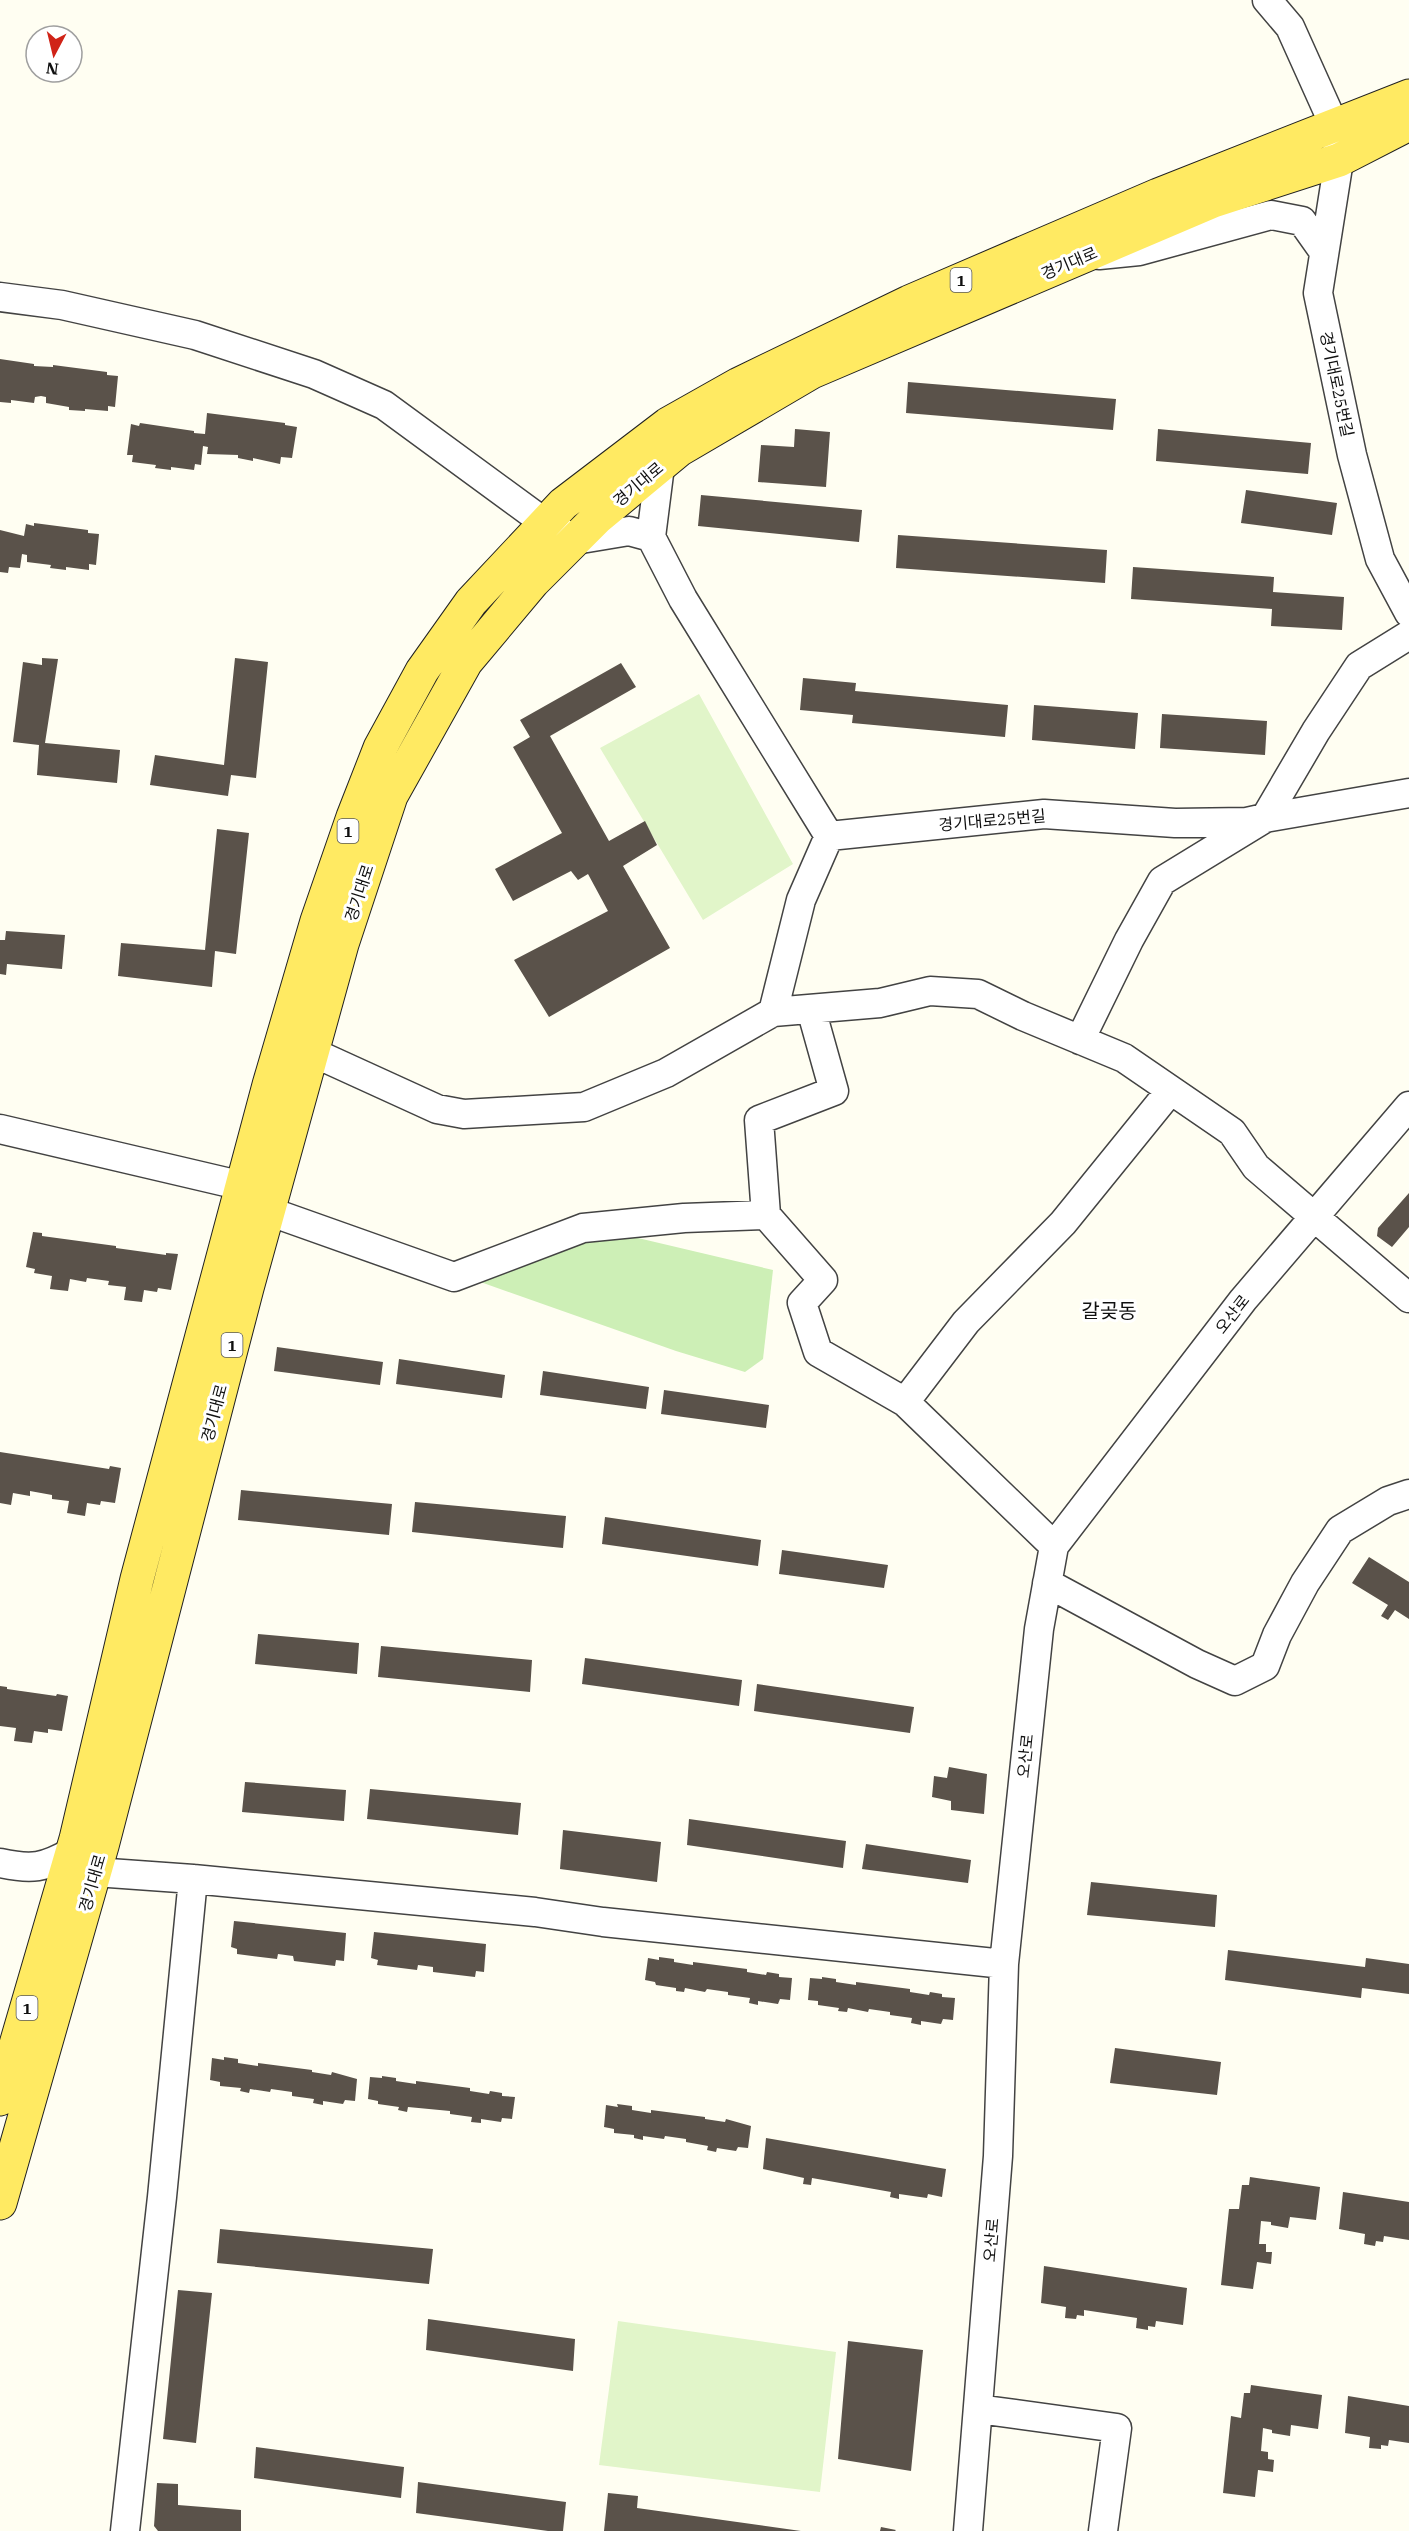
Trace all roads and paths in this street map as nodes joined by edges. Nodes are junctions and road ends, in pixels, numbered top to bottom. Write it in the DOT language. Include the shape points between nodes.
graph roads {
  1 [pos="1267,0"];
  2 [pos="1409,96"];
  3 [pos="1409,123"];
  4 [pos="1337,144"];
  5 [pos="1324,252"];
  6 [pos="1082,257"];
  7 [pos="0,297"];
  8 [pos="660,466"];
  9 [pos="545,524"];
  10 [pos="651,537"];
  11 [pos="574,540"];
  12 [pos="1409,613"];
  13 [pos="1409,635"];
  14 [pos="1409,793"];
  15 [pos="1265,818"];
  16 [pos="829,836"];
  17 [pos="811,1009"];
  18 [pos="773,1012"];
  19 [pos="1080,1040"];
  20 [pos="309,1062"];
  21 [pos="269,1085"];
  22 [pos="1170,1092"];
  23 [pos="1409,1106"];
  24 [pos="0,1129"];
  25 [pos="243,1186"];
  26 [pos="268,1210"];
  27 [pos="766,1215"];
  28 [pos="1313,1217"];
  29 [pos="1409,1298"];
  30 [pos="905,1402"];
  31 [pos="1409,1494"];
  32 [pos="1054,1546"];
  33 [pos="1047,1583"];
  34 [pos="84,1862"];
  35 [pos="13,1866"];
  36 [pos="193,1879"];
  37 [pos="54,1916"];
  38 [pos="1004,1964"];
  39 [pos="0,2099"];
  40 [pos="0,2203"];
  41 [pos="978,2409"];
  42 [pos="125,2531"];
  43 [pos="968,2531"];
  44 [pos="1103,2531"];
  1 -- 4 [label="street" via="1290,27"];
  2 -- 4 [label="main road, 경기대로 / 1"];
  3 -- 4 [label="main road, 경기대로 / 1"];
  4 -- 5 [label="street, 경기대로25번길"];
  4 -- 6 [label="main road, 경기대로 / 1"];
  4 -- 9 [label="main road, 경기대로 / 1" via="1158,195 909,302 739,384 668,424 563,504"];
  5 -- 6 [label="street" via="1302,221 1271,215 1139,251"];
  5 -- 12 [label="street, 경기대로25번길" via="1318,293 1352,455 1380,559"];
  6 -- 8 [label="main road, 경기대로 / 1" via="812,372 679,450"];
  7 -- 9 [label="street" via="62,305 195,335 314,374 384,405"];
  8 -- 10 [label="street"];
  8 -- 11 [label="main road, 경기대로 / 1"];
  9 -- 11 [label="street"];
  9 -- 21 [label="main road, 경기대로 / 1" via="471,602 422,670 380,748 317,921"];
  10 -- 11 [label="street" via="629,531"];
  10 -- 16 [label="street" via="683,599"];
  11 -- 20 [label="main road, 경기대로 / 1" via="466,662 392,796 342,944"];
  13 -- 15 [label="street" via="1359,666"];
  14 -- 15 [label="street, 경기대로25번길"];
  15 -- 16 [label="street, 경기대로25번길" via="1176,823 1044,814"];
  15 -- 19 [label="street" via="1162,881"];
  16 -- 18 [label="street" via="801,900"];
  17 -- 18 [label="street"];
  17 -- 19 [label="street" via="880,1003 930,991 978,994"];
  17 -- 27 [label="street" via="834,1091 759,1120"];
  18 -- 20 [label="street" via="666,1073 584,1107 464,1114 437,1109 323,1057"];
  19 -- 22 [label="street" via="1124,1058"];
  20 -- 21 [label="street"];
  20 -- 26 [label="main road, 경기대로 / 1"];
  21 -- 25 [label="main road, 경기대로 / 1"];
  22 -- 28 [label="street" via="1232,1132 1256,1167"];
  22 -- 30 [label="street" via="1063,1223 966,1322"];
  23 -- 28 [label="street, 오산로"];
  24 -- 25 [label="street"];
  25 -- 26 [label="street"];
  25 -- 34 [label="main road, 경기대로 / 1" via="137,1579"];
  26 -- 27 [label="street" via="454,1277 583,1228"];
  26 -- 34 [label="main road, 경기대로 / 1"];
  27 -- 30 [label="street" via="823,1280 802,1303 818,1352"];
  28 -- 29 [label="street"];
  28 -- 32 [label="street, 오산로" via="1243,1300"];
  30 -- 32 [label="street"];
  31 -- 33 [label="street" via="1388,1501 1340,1530 1305,1583 1265,1666 1235,1680 1197,1664"];
  32 -- 33 [label="street, 오산로"];
  33 -- 38 [label="street, 오산로"];
  34 -- 35 [label="street"];
  34 -- 36 [label="street"];
  34 -- 37 [label="main road, 경기대로 / 1"];
  34 -- 40 [label="main road, 경기대로 / 1"];
  35 -- 37 [label="street" via="37,1878"];
  36 -- 38 [label="street"];
  36 -- 42 [label="street"];
  37 -- 39 [label="main road, 경기대로 / 1"];
  38 -- 41 [label="street, 오산로" via="998,2156"];
  41 -- 43 [label="street, 오산로"];
  41 -- 44 [label="street" via="1117,2428"];
}
